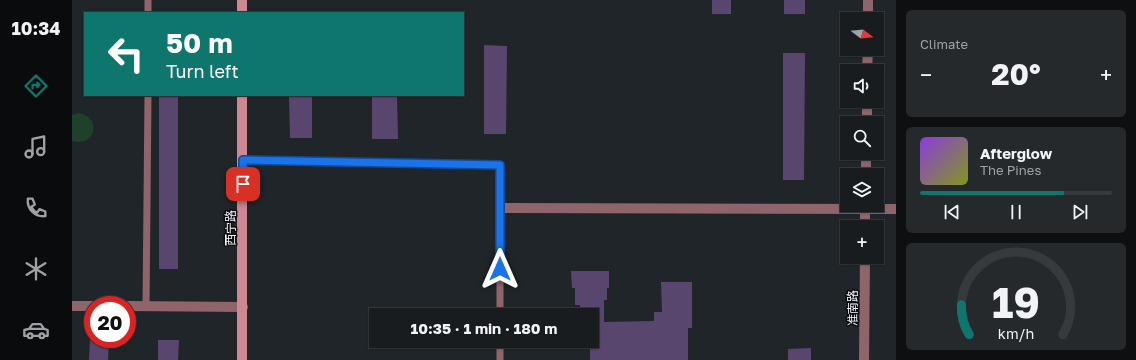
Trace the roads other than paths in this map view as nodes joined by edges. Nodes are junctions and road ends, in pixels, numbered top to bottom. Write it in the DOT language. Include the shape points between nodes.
graph roads {
  1 [pos="148,0"];
  2 [pos="242,0"];
  3 [pos="868,0"];
  4 [pos="148,12"];
  5 [pos="242,12"];
  6 [pos="868,12"];
  7 [pos="148,96"];
  8 [pos="242,96"];
  9 [pos="243,160"];
  10 [pos="840,207"];
  11 [pos="500,208"];
  12 [pos="884,208"];
  13 [pos="896,209"];
  14 [pos="865,264"];
  15 [pos="72,306"];
  16 [pos="84,306"];
  17 [pos="136,306"];
  18 [pos="146,307"];
  19 [pos="243,307"];
  20 [pos="500,308"];
  21 [pos="500,348"];
  22 [pos="242,360"];
  23 [pos="500,360"];
  24 [pos="864,360"];
  1 -- 4 [label="lane"];
  2 -- 5 [label="street"];
  3 -- 6 [label="street"];
  7 -- 18 [label="lane"];
  8 -- 9 [label="street, 西宁路"];
  9 -- 11 [label="lane" via="500,165"];
  9 -- 19 [label="street, 西宁路"];
  10 -- 11 [label="street"];
  11 -- 20 [label="lane"];
  12 -- 13 [label="street"];
  14 -- 24 [label="street, 准南路"];
  15 -- 16 [label="street"];
  17 -- 18 [label="street"];
  18 -- 19 [label="street"];
  19 -- 22 [label="street, 西宁路"];
  21 -- 23 [label="lane"];
}
